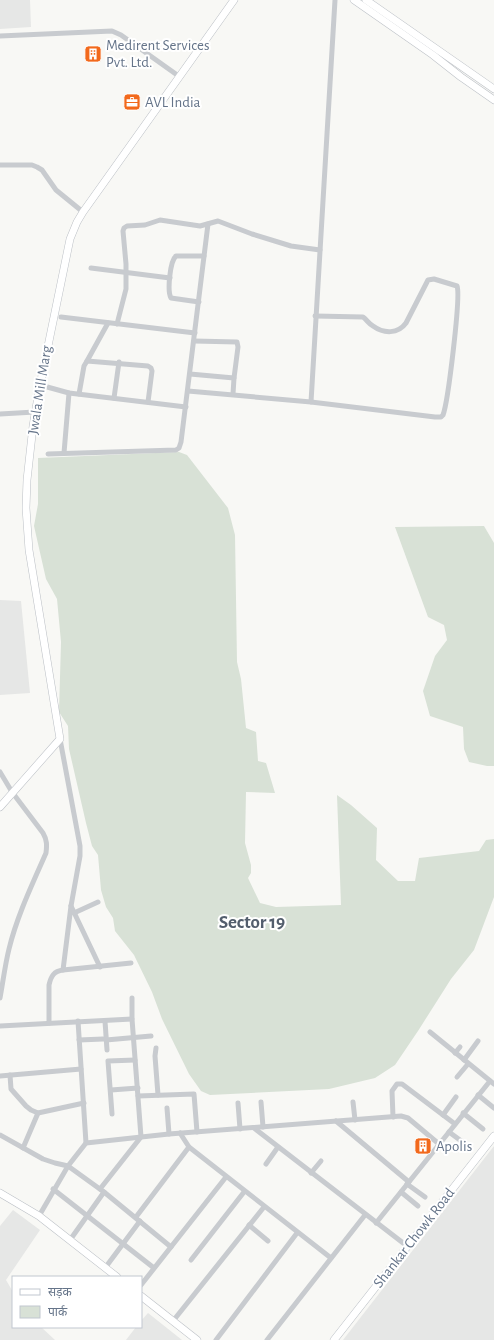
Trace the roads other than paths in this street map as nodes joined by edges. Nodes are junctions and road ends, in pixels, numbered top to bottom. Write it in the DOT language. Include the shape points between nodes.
graph roads {
  1 [pos="234,0"];
  2 [pos="335,0"];
  3 [pos="354,0"];
  4 [pos="366,0"];
  5 [pos="0,36"];
  6 [pos="180,77"];
  7 [pos="494,89"];
  8 [pos="494,100"];
  9 [pos="0,165"];
  10 [pos="83,212"];
  11 [pos="208,224"];
  12 [pos="320,250"];
  13 [pos="204,256"];
  14 [pos="91,268"];
  15 [pos="127,274"];
  16 [pos="170,278"];
  17 [pos="199,302"];
  18 [pos="315,316"];
  19 [pos="61,317"];
  20 [pos="108,323"];
  21 [pos="117,324"];
  22 [pos="195,333"];
  23 [pos="194,341"];
  24 [pos="87,360"];
  25 [pos="119,362"];
  26 [pos="190,374"];
  27 [pos="234,378"];
  28 [pos="40,385"];
  29 [pos="188,390"];
  30 [pos="69,393"];
  31 [pos="79,394"];
  32 [pos="233,394"];
  33 [pos="114,398"];
  34 [pos="148,402"];
  35 [pos="311,402"];
  36 [pos="186,407"];
  37 [pos="35,412"];
  38 [pos="0,414"];
  39 [pos="64,453"];
  40 [pos="48,454"];
  41 [pos="60,739"];
  42 [pos="0,772"];
  43 [pos="12,792"];
  44 [pos="0,807"];
  45 [pos="98,902"];
  46 [pos="72,906"];
  47 [pos="74,913"];
  48 [pos="131,963"];
  49 [pos="100,967"];
  50 [pos="63,970"];
  51 [pos="0,998"];
  52 [pos="132,998"];
  53 [pos="132,1019"];
  54 [pos="105,1020"];
  55 [pos="78,1021"];
  56 [pos="49,1023"];
  57 [pos="0,1026"];
  58 [pos="430,1032"];
  59 [pos="151,1036"];
  60 [pos="134,1037"];
  61 [pos="79,1040"];
  62 [pos="104,1040"];
  63 [pos="478,1041"];
  64 [pos="460,1047"];
  65 [pos="156,1048"];
  66 [pos="107,1050"];
  67 [pos="455,1053"];
  68 [pos="135,1060"];
  69 [pos="466,1062"];
  70 [pos="81,1069"];
  71 [pos="10,1075"];
  72 [pos="0,1076"];
  73 [pos="457,1077"];
  74 [pos="492,1083"];
  75 [pos="138,1088"];
  76 [pos="111,1090"];
  77 [pos="158,1095"];
  78 [pos="478,1095"];
  79 [pos="138,1096"];
  80 [pos="456,1097"];
  81 [pos="261,1102"];
  82 [pos="353,1102"];
  83 [pos="84,1103"];
  84 [pos="238,1103"];
  85 [pos="167,1108"];
  86 [pos="494,1108"];
  87 [pos="38,1113"];
  88 [pos="463,1113"];
  89 [pos="112,1114"];
  90 [pos="443,1115"];
  91 [pos="393,1117"];
  92 [pos="355,1120"];
  93 [pos="336,1121"];
  94 [pos="455,1124"];
  95 [pos="263,1127"];
  96 [pos="254,1128"];
  97 [pos="240,1129"];
  98 [pos="483,1129"];
  99 [pos="197,1132"];
  100 [pos="448,1132"];
  101 [pos="180,1133"];
  102 [pos="169,1134"];
  103 [pos="0,1136"];
  104 [pos="494,1136"];
  105 [pos="141,1137"];
  106 [pos="494,1142"];
  107 [pos="86,1143"];
  108 [pos="464,1143"];
  109 [pos="439,1144"];
  110 [pos="189,1147"];
  111 [pos="278,1147"];
  112 [pos="23,1148"];
  113 [pos="321,1161"];
  114 [pos="266,1164"];
  115 [pos="68,1166"];
  116 [pos="311,1173"];
  117 [pos="226,1177"];
  118 [pos="408,1183"];
  119 [pos="54,1189"];
  120 [pos="102,1191"];
  121 [pos="244,1192"];
  122 [pos="401,1192"];
  123 [pos="0,1193"];
  124 [pos="425,1197"];
  125 [pos="418,1206"];
  126 [pos="264,1207"];
  127 [pos="365,1215"];
  128 [pos="39,1216"];
  129 [pos="87,1216"];
  130 [pos="136,1217"];
  131 [pos="140,1221"];
  132 [pos="376,1223"];
  133 [pos="249,1225"];
  134 [pos="297,1233"];
  135 [pos="70,1240"];
  136 [pos="268,1241"];
  137 [pos="123,1245"];
  138 [pos="406,1246"];
  139 [pos="171,1247"];
  140 [pos="331,1258"];
  141 [pos="191,1260"];
  142 [pos="105,1268"];
  143 [pos="154,1268"];
  144 [pos="116,1276"];
  145 [pos="142,1284"];
  146 [pos="142,1297"];
  147 [pos="172,1321"];
  148 [pos="197,1340"];
  149 [pos="216,1340"];
  150 [pos="267,1340"];
  151 [pos="334,1340"];
  152 [pos="340,1340"];
  1 -- 6 [label="street, Jwala Mill Marg"];
  2 -- 12 [label="street"];
  3 -- 8 [label="street"];
  4 -- 7 [label="street"];
  5 -- 6 [label="street" via="112,31"];
  6 -- 10 [label="street, Jwala Mill Marg"];
  9 -- 10 [label="street" via="37,167 56,190"];
  10 -- 28 [label="street, Jwala Mill Marg" via="70,239"];
  11 -- 12 [label="street" via="218,221 282,244"];
  11 -- 13 [label="street"];
  11 -- 15 [label="street" via="196,226 165,220 145,226 124,228"];
  12 -- 18 [label="street"];
  13 -- 16 [label="street" via="174,257"];
  13 -- 17 [label="street"];
  14 -- 15 [label="street"];
  15 -- 16 [label="street"];
  15 -- 21 [label="street"];
  16 -- 17 [label="street" via="171,298"];
  17 -- 22 [label="street"];
  18 -- 35 [label="street"];
  18 -- 35 [label="street" via="363,317 374,327 386,332 396,331 406,323 428,280 454,284 458,289 445,411 441,417"];
  19 -- 20 [label="street"];
  20 -- 21 [label="street"];
  20 -- 24 [label="street"];
  21 -- 22 [label="street"];
  22 -- 23 [label="street"];
  23 -- 26 [label="street"];
  23 -- 27 [label="street" via="237,342"];
  24 -- 25 [label="street"];
  24 -- 31 [label="street"];
  25 -- 33 [label="street"];
  25 -- 34 [label="street" via="150,367 152,371"];
  26 -- 27 [label="street"];
  26 -- 29 [label="street"];
  27 -- 32 [label="street"];
  28 -- 30 [label="street"];
  28 -- 37 [label="street, Jwala Mill Marg"];
  29 -- 32 [label="street"];
  29 -- 36 [label="street"];
  30 -- 31 [label="street"];
  30 -- 39 [label="street"];
  31 -- 33 [label="street"];
  32 -- 35 [label="street"];
  33 -- 34 [label="street"];
  34 -- 36 [label="street"];
  36 -- 39 [label="street" via="181,446 176,450"];
  37 -- 38 [label="street"];
  37 -- 41 [label="street, Jwala Mill Marg" via="27,480 27,528"];
  39 -- 40 [label="street"];
  41 -- 43 [label="street"];
  41 -- 46 [label="street" via="80,846"];
  42 -- 43 [label="street"];
  43 -- 44 [label="street"];
  43 -- 51 [label="street" via="43,833 47,846 17,921"];
  45 -- 47 [label="street"];
  46 -- 47 [label="street"];
  46 -- 50 [label="street"];
  47 -- 49 [label="street"];
  48 -- 49 [label="street"];
  49 -- 50 [label="street"];
  50 -- 56 [label="street" via="53,974 50,979"];
  52 -- 53 [label="street"];
  53 -- 54 [label="street"];
  53 -- 60 [label="street"];
  54 -- 55 [label="street"];
  54 -- 62 [label="street"];
  55 -- 56 [label="street"];
  55 -- 61 [label="street"];
  56 -- 57 [label="street"];
  58 -- 67 [label="street"];
  59 -- 60 [label="street"];
  60 -- 62 [label="street"];
  60 -- 68 [label="street"];
  61 -- 62 [label="street"];
  61 -- 70 [label="street"];
  62 -- 66 [label="street"];
  63 -- 69 [label="street"];
  64 -- 67 [label="street"];
  65 -- 77 [label="street"];
  67 -- 69 [label="street"];
  68 -- 75 [label="street"];
  68 -- 76 [label="street" via="108,1061"];
  69 -- 73 [label="street"];
  69 -- 74 [label="street"];
  70 -- 71 [label="street"];
  70 -- 83 [label="street"];
  71 -- 72 [label="street"];
  71 -- 87 [label="street" via="10,1085 14,1094"];
  74 -- 78 [label="street"];
  75 -- 76 [label="street"];
  75 -- 79 [label="street"];
  76 -- 89 [label="street"];
  77 -- 79 [label="street"];
  77 -- 99 [label="street" via="194,1094"];
  78 -- 86 [label="street"];
  78 -- 88 [label="street"];
  79 -- 105 [label="street"];
  80 -- 90 [label="street"];
  81 -- 95 [label="street"];
  82 -- 92 [label="street"];
  83 -- 87 [label="street"];
  83 -- 107 [label="street"];
  84 -- 97 [label="street"];
  85 -- 102 [label="street"];
  87 -- 112 [label="street"];
  88 -- 94 [label="street"];
  88 -- 98 [label="street"];
  90 -- 91 [label="street" via="399,1083 392,1091"];
  90 -- 94 [label="street"];
  91 -- 92 [label="street"];
  91 -- 109 [label="street" via="408,1118"];
  92 -- 93 [label="street"];
  93 -- 95 [label="street"];
  93 -- 118 [label="street"];
  94 -- 100 [label="street"];
  95 -- 96 [label="street"];
  96 -- 97 [label="street"];
  96 -- 111 [label="street"];
  97 -- 99 [label="street"];
  99 -- 101 [label="street"];
  100 -- 108 [label="street"];
  100 -- 109 [label="street"];
  101 -- 102 [label="street"];
  101 -- 110 [label="street"];
  102 -- 105 [label="street"];
  103 -- 112 [label="street"];
  104 -- 138 [label="street, Shankar Chowk Road"];
  105 -- 107 [label="street"];
  105 -- 120 [label="street"];
  106 -- 152 [label="street, Shankar Chowk Road"];
  107 -- 115 [label="street"];
  109 -- 118 [label="street"];
  110 -- 117 [label="street"];
  110 -- 130 [label="street"];
  111 -- 114 [label="street"];
  111 -- 116 [label="street"];
  112 -- 115 [label="street" via="43,1159"];
  113 -- 116 [label="street"];
  115 -- 119 [label="street"];
  115 -- 120 [label="street"];
  116 -- 127 [label="street"];
  117 -- 121 [label="street"];
  117 -- 139 [label="street"];
  118 -- 122 [label="street"];
  118 -- 124 [label="street"];
  119 -- 128 [label="street"];
  119 -- 129 [label="street"];
  120 -- 129 [label="street"];
  120 -- 130 [label="street"];
  121 -- 126 [label="street"];
  121 -- 141 [label="street"];
  122 -- 125 [label="street"];
  122 -- 132 [label="street"];
  123 -- 128 [label="street"];
  126 -- 133 [label="street"];
  126 -- 134 [label="street"];
  127 -- 132 [label="street"];
  127 -- 140 [label="street"];
  128 -- 135 [label="street"];
  129 -- 135 [label="street"];
  129 -- 137 [label="street"];
  130 -- 131 [label="street"];
  131 -- 137 [label="street"];
  131 -- 139 [label="street"];
  132 -- 138 [label="street"];
  133 -- 136 [label="street"];
  133 -- 147 [label="street"];
  134 -- 140 [label="street"];
  134 -- 149 [label="street"];
  135 -- 142 [label="street"];
  137 -- 142 [label="street"];
  137 -- 143 [label="street"];
  138 -- 151 [label="street, Shankar Chowk Road"];
  139 -- 143 [label="street"];
  140 -- 150 [label="street"];
  142 -- 144 [label="street"];
  143 -- 145 [label="street"];
  146 -- 147 [label="street"];
  147 -- 148 [label="street"];
}
